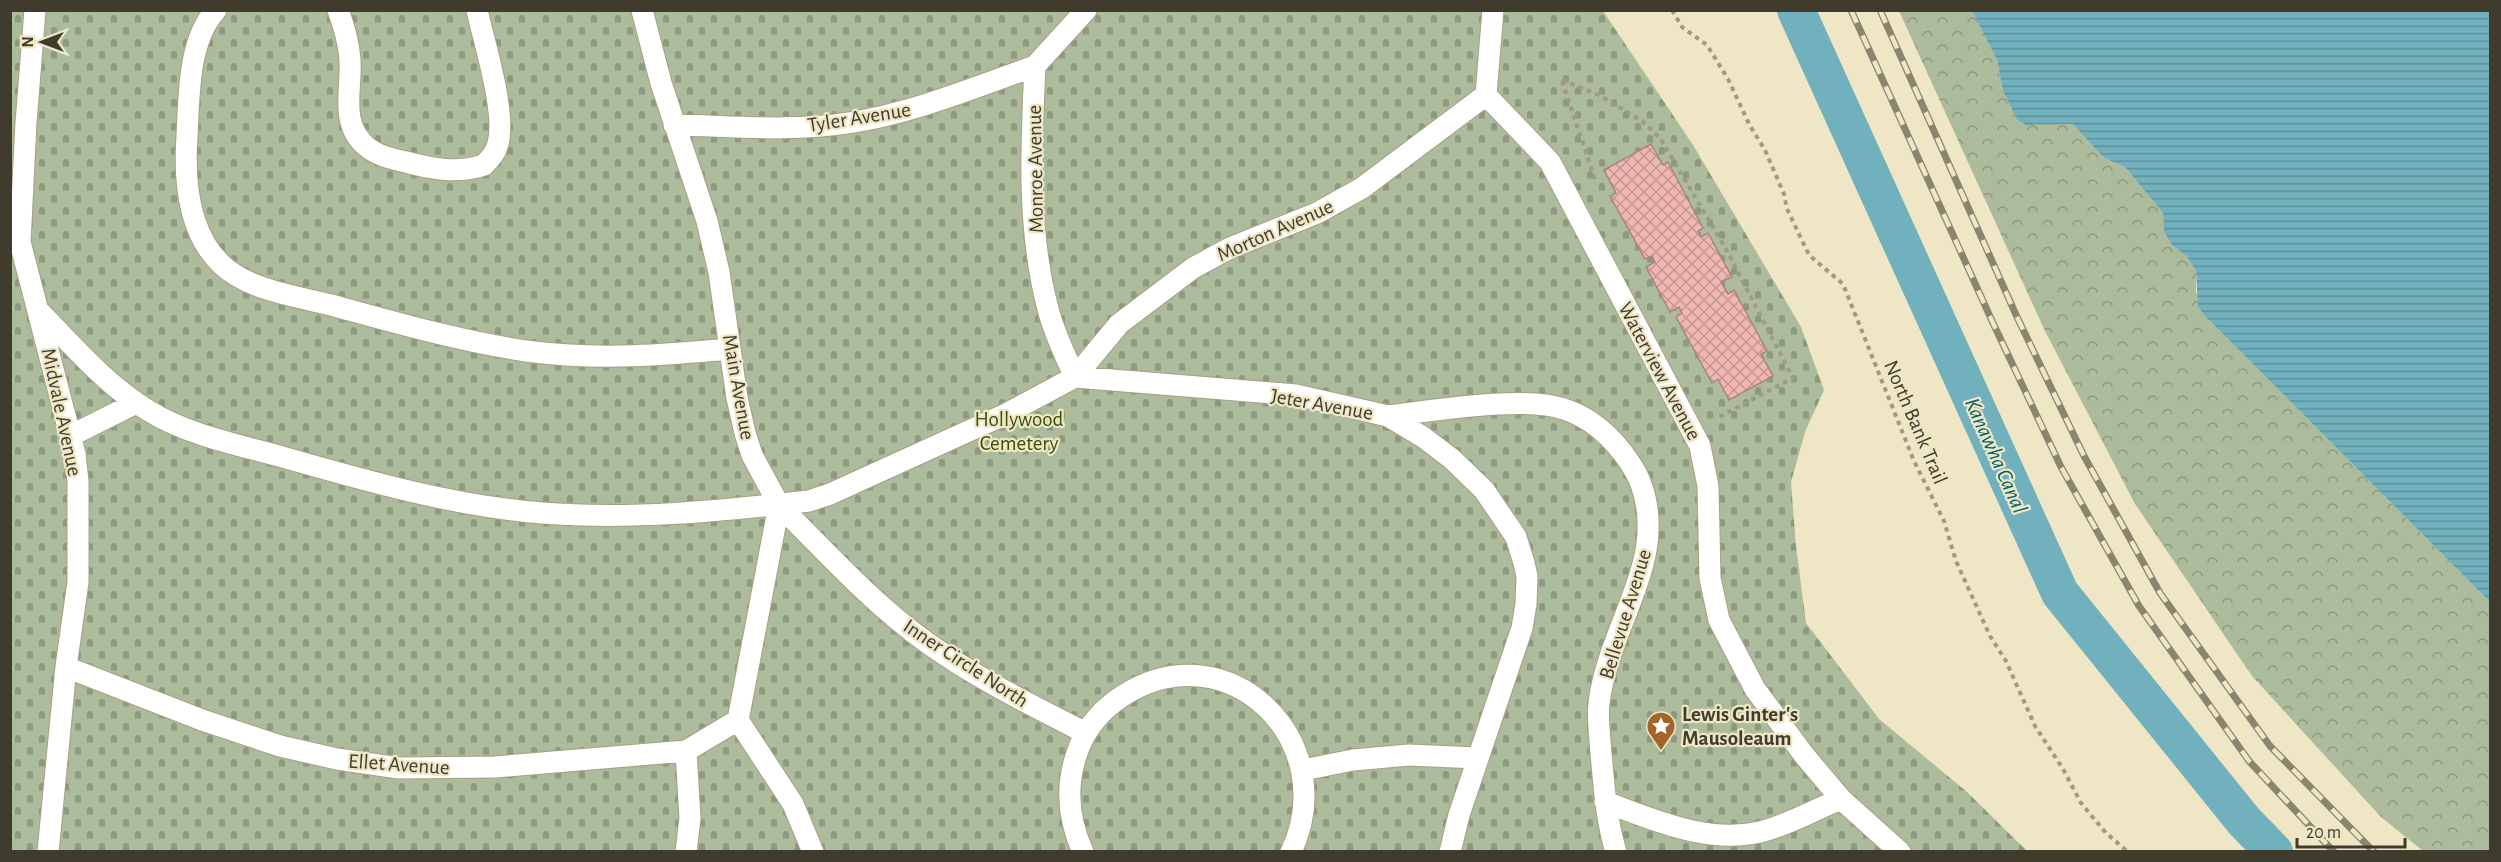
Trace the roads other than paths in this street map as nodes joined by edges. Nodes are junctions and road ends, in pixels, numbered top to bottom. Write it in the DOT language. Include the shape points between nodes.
graph roads {
  1 [pos="35,10"];
  2 [pos="216,10"];
  3 [pos="338,10"];
  4 [pos="477,10"];
  5 [pos="642,10"];
  6 [pos="1086,10"];
  7 [pos="1493,10"];
  8 [pos="1035,66"];
  9 [pos="1486,95"];
  10 [pos="675,125"];
  11 [pos="15,233"];
  12 [pos="39,310"];
  13 [pos="730,349"];
  14 [pos="1075,377"];
  15 [pos="136,403"];
  16 [pos="1388,416"];
  17 [pos="70,436"];
  18 [pos="779,505"];
  19 [pos="66,667"];
  20 [pos="738,720"];
  21 [pos="1086,733"];
  22 [pos="686,752"];
  23 [pos="1477,758"];
  24 [pos="1303,770"];
  25 [pos="1841,799"];
  26 [pos="1605,802"];
  27 [pos="48,852"];
  28 [pos="686,852"];
  29 [pos="813,852"];
  30 [pos="1083,852"];
  31 [pos="1291,852"];
  32 [pos="1450,852"];
  33 [pos="1617,852"];
  34 [pos="1900,852"];
  1 -- 11 [label="lane, Midvale Avenue"];
  2 -- 13 [label="lane" via="197,42 186,169 192,209 204,240 233,273 270,289 352,311 533,352 634,356"];
  3 -- 4 [label="lane" via="350,61 349,117 359,138 391,158 452,170 484,165 494,154 500,137 497,99"];
  5 -- 10 [label="lane, Main Avenue"];
  6 -- 8 [label="lane"];
  7 -- 9 [label="lane"];
  8 -- 10 [label="lane, Tyler Avenue" via="925,106 846,123 781,128"];
  8 -- 14 [label="lane, Monroe Avenue" via="1031,176 1035,240 1048,309"];
  9 -- 14 [label="lane, Morton Avenue" via="1362,188 1317,213 1230,248 1193,268 1119,324"];
  9 -- 25 [label="lane, Waterview Avenue" via="1550,162 1700,446 1708,486 1710,578 1719,620 1760,698"];
  10 -- 13 [label="lane, Main Avenue" via="707,221"];
  11 -- 12 [label="lane, Midvale Avenue"];
  12 -- 15 [label="lane" via="94,368"];
  12 -- 17 [label="lane, Midvale Avenue"];
  13 -- 18 [label="lane, Main Avenue" via="745,433 752,455"];
  14 -- 16 [label="lane, Jeter Avenue" via="1296,395"];
  14 -- 18 [label="lane" via="1006,414 830,494"];
  15 -- 17 [label="lane"];
  15 -- 18 [label="lane" via="193,431 346,476 502,508 581,515 647,515"];
  16 -- 23 [label="lane, Jeter Avenue" via="1452,459 1484,490 1516,537 1524,563 1527,576 1522,628"];
  16 -- 26 [label="lane, Bellevue Avenue" via="1527,404 1563,408 1601,429 1634,468 1645,501 1649,533 1643,565 1622,619 1601,693 1598,719"];
  17 -- 19 [label="lane, Midvale Avenue" via="78,481 79,561"];
  18 -- 20 [label="lane"];
  18 -- 21 [label="lane, Inner Circle North" via="878,603 926,642 1008,694"];
  19 -- 22 [label="lane, Ellet Avenue" via="261,740 383,767 470,768"];
  19 -- 27 [label="lane, Midvale Avenue"];
  20 -- 22 [label="lane, Ellet Avenue"];
  20 -- 29 [label="lane" via="792,804"];
  21 -- 24 [label="lane" via="1117,699 1146,684 1179,676 1213,679 1244,691 1271,711 1292,739"];
  21 -- 30 [label="lane" via="1069,788 1072,823"];
  22 -- 28 [label="lane" via="690,818"];
  23 -- 24 [label="lane" via="1400,755"];
  23 -- 32 [label="lane, Jeter Avenue"];
  24 -- 31 [label="lane" via="1302,823"];
  25 -- 26 [label="lane" via="1761,832 1735,835 1676,828"];
  25 -- 34 [label="lane, Waterview Avenue"];
  26 -- 33 [label="lane, Bellevue Avenue"];
}
